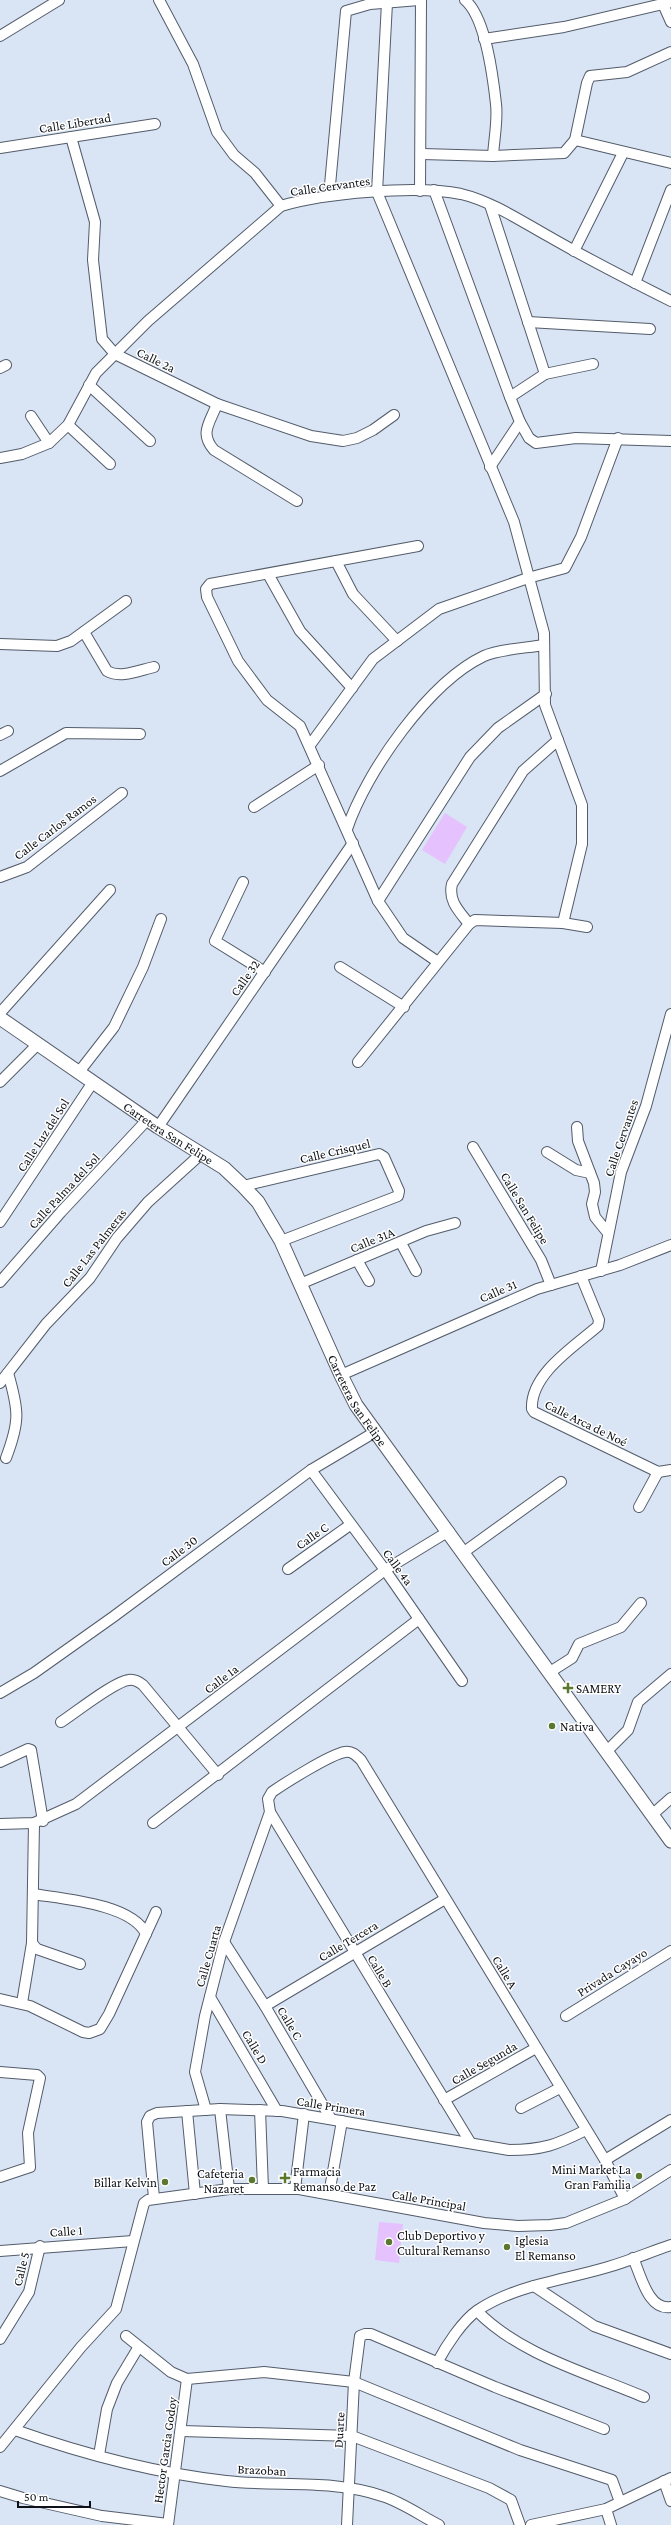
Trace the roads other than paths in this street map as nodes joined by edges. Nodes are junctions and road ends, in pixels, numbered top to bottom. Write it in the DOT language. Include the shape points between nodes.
graph roads {
  1 [pos="58,0"];
  2 [pos="159,0"];
  3 [pos="420,0"];
  4 [pos="465,0"];
  5 [pos="369,2"];
  6 [pos="387,2"];
  7 [pos="667,3"];
  8 [pos="671,22"];
  9 [pos="0,36"];
  10 [pos="484,39"];
  11 [pos="671,52"];
  12 [pos="155,124"];
  13 [pos="72,137"];
  14 [pos="575,140"];
  15 [pos="0,148"];
  16 [pos="623,153"];
  17 [pos="422,154"];
  18 [pos="494,156"];
  19 [pos="671,162"];
  20 [pos="434,190"];
  21 [pos="671,190"];
  22 [pos="420,191"];
  23 [pos="377,192"];
  24 [pos="329,196"];
  25 [pos="490,205"];
  26 [pos="281,206"];
  27 [pos="574,251"];
  28 [pos="635,283"];
  29 [pos="670,298"];
  30 [pos="528,322"];
  31 [pos="650,328"];
  32 [pos="115,354"];
  33 [pos="592,364"];
  34 [pos="545,374"];
  35 [pos="88,385"];
  36 [pos="510,397"];
  37 [pos="218,404"];
  38 [pos="394,415"];
  39 [pos="31,416"];
  40 [pos="520,422"];
  41 [pos="68,425"];
  42 [pos="618,438"];
  43 [pos="150,441"];
  44 [pos="671,442"];
  45 [pos="49,443"];
  46 [pos="0,458"];
  47 [pos="110,464"];
  48 [pos="490,467"];
  49 [pos="296,501"];
  50 [pos="418,546"];
  51 [pos="336,561"];
  52 [pos="268,574"];
  53 [pos="528,578"];
  54 [pos="126,601"];
  55 [pos="84,632"];
  56 [pos="397,641"];
  57 [pos="0,644"];
  58 [pos="544,645"];
  59 [pos="154,667"];
  60 [pos="352,688"];
  61 [pos="546,694"];
  62 [pos="140,734"];
  63 [pos="558,740"];
  64 [pos="310,745"];
  65 [pos="319,766"];
  66 [pos="0,771"];
  67 [pos="122,793"];
  68 [pos="254,807"];
  69 [pos="347,829"];
  70 [pos="353,843"];
  71 [pos="0,878"];
  72 [pos="243,882"];
  73 [pos="110,890"];
  74 [pos="378,901"];
  75 [pos="161,919"];
  76 [pos="562,923"];
  77 [pos="469,924"];
  78 [pos="587,927"];
  79 [pos="438,962"];
  80 [pos="340,967"];
  81 [pos="265,972"];
  82 [pos="404,1007"];
  83 [pos="0,1013"];
  84 [pos="671,1014"];
  85 [pos="0,1018"];
  86 [pos="38,1044"];
  87 [pos="358,1062"];
  88 [pos="79,1072"];
  89 [pos="0,1082"];
  90 [pos="93,1082"];
  91 [pos="153,1123"];
  92 [pos="576,1127"];
  93 [pos="473,1147"];
  94 [pos="548,1152"];
  95 [pos="201,1154"];
  96 [pos="590,1173"];
  97 [pos="244,1186"];
  98 [pos="0,1222"];
  99 [pos="455,1223"];
  100 [pos="608,1234"];
  101 [pos="281,1241"];
  102 [pos="400,1243"];
  103 [pos="671,1245"];
  104 [pos="358,1260"];
  105 [pos="416,1271"];
  106 [pos="601,1271"];
  107 [pos="582,1276"];
  108 [pos="0,1282"];
  109 [pos="369,1282"];
  110 [pos="300,1284"];
  111 [pos="551,1284"];
  112 [pos="8,1373"];
  113 [pos="340,1375"];
  114 [pos="0,1383"];
  115 [pos="375,1432"];
  116 [pos="6,1458"];
  117 [pos="311,1470"];
  118 [pos="671,1470"];
  119 [pos="658,1472"];
  120 [pos="561,1482"];
  121 [pos="639,1507"];
  122 [pos="350,1525"];
  123 [pos="449,1531"];
  124 [pos="464,1552"];
  125 [pos="288,1569"];
  126 [pos="385,1570"];
  127 [pos="641,1603"];
  128 [pos="419,1619"];
  129 [pos="670,1671"];
  130 [pos="550,1672"];
  131 [pos="462,1681"];
  132 [pos="0,1693"];
  133 [pos="61,1722"];
  134 [pos="178,1728"];
  135 [pos="607,1751"];
  136 [pos="361,1760"];
  137 [pos="0,1762"];
  138 [pos="218,1775"];
  139 [pos="671,1798"];
  140 [pos="270,1812"];
  141 [pos="652,1814"];
  142 [pos="39,1822"];
  143 [pos="0,1824"];
  144 [pos="153,1824"];
  145 [pos="671,1841"];
  146 [pos="34,1894"];
  147 [pos="445,1899"];
  148 [pos="156,1912"];
  149 [pos="146,1934"];
  150 [pos="224,1942"];
  151 [pos="32,1943"];
  152 [pos="671,1951"];
  153 [pos="354,1952"];
  154 [pos="80,1964"];
  155 [pos="210,1997"];
  156 [pos="0,1999"];
  157 [pos="22,2003"];
  158 [pos="265,2006"];
  159 [pos="566,2016"];
  160 [pos="536,2048"];
  161 [pos="0,2072"];
  162 [pos="560,2088"];
  163 [pos="444,2100"];
  164 [pos="521,2108"];
  165 [pos="220,2109"];
  166 [pos="206,2110"];
  167 [pos="260,2110"];
  168 [pos="277,2111"];
  169 [pos="187,2112"];
  170 [pos="304,2114"];
  171 [pos="336,2120"];
  172 [pos="671,2120"];
  173 [pos="586,2130"];
  174 [pos="470,2142"];
  175 [pos="605,2160"];
  176 [pos="671,2170"];
  177 [pos="0,2177"];
  178 [pos="229,2189"];
  179 [pos="263,2189"];
  180 [pos="295,2190"];
  181 [pos="195,2194"];
  182 [pos="329,2194"];
  183 [pos="151,2199"];
  184 [pos="625,2199"];
  185 [pos="133,2241"];
  186 [pos="671,2245"];
  187 [pos="40,2246"];
  188 [pos="0,2251"];
  189 [pos="633,2258"];
  190 [pos="534,2286"];
  191 [pos="671,2307"];
  192 [pos="477,2311"];
  193 [pos="126,2336"];
  194 [pos="0,2339"];
  195 [pos="138,2348"];
  196 [pos="671,2354"];
  197 [pos="437,2363"];
  198 [pos="187,2379"];
  199 [pos="354,2382"];
  200 [pos="644,2397"];
  201 [pos="604,2429"];
  202 [pos="15,2430"];
  203 [pos="182,2431"];
  204 [pos="352,2436"];
  205 [pos="0,2447"];
  206 [pos="99,2455"];
  207 [pos="175,2473"];
  208 [pos="668,2480"];
  209 [pos="348,2487"];
  210 [pos="0,2491"];
  211 [pos="671,2501"];
  212 [pos="620,2502"];
  213 [pos="606,2508"];
  214 [pos="168,2525"];
  215 [pos="347,2525"];
  216 [pos="439,2525"];
  217 [pos="520,2525"];
  218 [pos="532,2525"];
  219 [pos="611,2525"];
  1 -- 9 [label="street"];
  2 -- 26 [label="street" via="193,64 217,132 234,155 255,173"];
  3 -- 6 [label="street"];
  3 -- 17 [label="street"];
  4 -- 10 [label="street" via="471,6"];
  5 -- 6 [label="street"];
  5 -- 24 [label="street" via="346,11"];
  6 -- 23 [label="street"];
  7 -- 8 [label="street"];
  7 -- 10 [label="street" via="564,27"];
  10 -- 18 [label="street" via="496,105"];
  11 -- 14 [label="street" via="627,72 590,76"];
  12 -- 13 [label="street, Calle Libertad"];
  13 -- 15 [label="street, Calle Libertad"];
  13 -- 32 [label="street, Calle 2a" via="95,222 93,260 102,339"];
  14 -- 16 [label="street"];
  14 -- 18 [label="street" via="564,153"];
  16 -- 19 [label="street"];
  16 -- 27 [label="street"];
  17 -- 18 [label="street"];
  17 -- 22 [label="street"];
  20 -- 22 [label="street, Calle Cervantes"];
  20 -- 25 [label="street, Calle Cervantes" via="462,194"];
  20 -- 36 [label="street"];
  21 -- 28 [label="street"];
  22 -- 23 [label="street, Calle Cervantes"];
  23 -- 24 [label="street, Calle Cervantes"];
  23 -- 48 [label="street"];
  24 -- 26 [label="street, Calle Cervantes"];
  25 -- 27 [label="street, Calle Cervantes"];
  25 -- 30 [label="street"];
  26 -- 32 [label="street, Calle Cervantes" via="154,316"];
  27 -- 28 [label="street, Calle Cervantes"];
  28 -- 29 [label="street, Calle Cervantes"];
  30 -- 31 [label="street"];
  30 -- 34 [label="street"];
  32 -- 35 [label="street, Calle Cervantes"];
  32 -- 37 [label="street, Calle 2a"];
  33 -- 34 [label="street"];
  34 -- 36 [label="street"];
  35 -- 41 [label="street, Calle Cervantes"];
  35 -- 43 [label="street"];
  36 -- 40 [label="street"];
  37 -- 38 [label="street, Calle 2a" via="311,436 343,441 374,430"];
  37 -- 49 [label="street" via="205,434 207,442 214,450"];
  39 -- 45 [label="street"];
  40 -- 42 [label="street" via="529,438 536,443 576,438"];
  40 -- 48 [label="street"];
  41 -- 45 [label="street, Calle Cervantes"];
  41 -- 47 [label="street"];
  42 -- 44 [label="street"];
  42 -- 53 [label="street" via="570,562 565,568"];
  45 -- 46 [label="street, Calle Cervantes" via="22,454"];
  48 -- 53 [label="street" via="514,522"];
  50 -- 51 [label="street"];
  51 -- 52 [label="street"];
  51 -- 56 [label="street" via="353,594"];
  52 -- 60 [label="street" via="300,631"];
  52 -- 64 [label="street" via="210,584 206,589 207,597 238,661 267,700 300,726"];
  53 -- 56 [label="street" via="439,609"];
  53 -- 58 [label="street" via="544,633"];
  54 -- 55 [label="street"];
  55 -- 57 [label="street" via="71,641 57,646"];
  55 -- 59 [label="street" via="107,671 112,674"];
  56 -- 60 [label="street" via="373,659"];
  58 -- 61 [label="street"];
  58 -- 69 [label="street" via="485,656 438,687 402,731 354,806"];
  60 -- 64 [label="street"];
  61 -- 63 [label="street" via="545,706"];
  61 -- 74 [label="street" via="498,728 470,757"];
  62 -- 66 [label="street" via="66,733"];
  63 -- 76 [label="street" via="582,805 582,844"];
  63 -- 77 [label="street" via="523,771 452,884 452,901"];
  64 -- 65 [label="street"];
  65 -- 68 [label="street"];
  65 -- 69 [label="street"];
  67 -- 71 [label="street, Calle Carlos Ramos" via="27,867"];
  69 -- 70 [label="street"];
  70 -- 74 [label="street"];
  70 -- 81 [label="street, Calle 32"];
  72 -- 81 [label="street" via="216,941"];
  73 -- 83 [label="street"];
  74 -- 79 [label="street" via="403,938"];
  75 -- 88 [label="street" via="144,967 114,1027"];
  76 -- 77 [label="street" via="475,920"];
  76 -- 78 [label="street"];
  77 -- 79 [label="street"];
  79 -- 82 [label="street"];
  80 -- 82 [label="street"];
  81 -- 91 [label="street, Calle 32"];
  82 -- 87 [label="street"];
  84 -- 100 [label="street, Calle Cervantes" via="646,1106 621,1172"];
  85 -- 86 [label="main road, Carretera San Felipe"];
  86 -- 88 [label="main road, Carretera San Felipe"];
  86 -- 89 [label="street"];
  88 -- 90 [label="main road, Carretera San Felipe"];
  90 -- 91 [label="main road, Carretera San Felipe"];
  90 -- 98 [label="street, Calle Luz del Sol"];
  91 -- 95 [label="main road, Carretera San Felipe"];
  91 -- 108 [label="street, Calle Palma del Sol" via="61,1212"];
  92 -- 96 [label="street" via="578,1141"];
  93 -- 111 [label="street, Calle San Felipe" via="542,1260"];
  94 -- 96 [label="street" via="576,1170"];
  95 -- 97 [label="main road, Carretera San Felipe" via="224,1168"];
  95 -- 112 [label="street, Calle Las Palmeras" via="148,1202 117,1238 90,1278 46,1324"];
  96 -- 100 [label="street" via="595,1192 592,1204 596,1217"];
  97 -- 101 [label="main road, Carretera San Felipe" via="258,1202"];
  97 -- 101 [label="street, Calle Crisquel" via="379,1154 384,1157 399,1190 398,1196"];
  99 -- 102 [label="street, Calle 31A" via="426,1231"];
  100 -- 106 [label="street, Calle Cervantes"];
  101 -- 110 [label="main road, Carretera San Felipe"];
  102 -- 104 [label="street, Calle 31A"];
  102 -- 105 [label="street"];
  103 -- 106 [label="street, Calle 31"];
  104 -- 109 [label="street"];
  104 -- 110 [label="street, Calle 31A"];
  106 -- 107 [label="street, Calle 31"];
  107 -- 111 [label="street, Calle 31"];
  107 -- 119 [label="street, Calle Arca de Noé" via="599,1320 598,1326 553,1363 538,1386 532,1409"];
  110 -- 113 [label="main road, Carretera San Felipe"];
  111 -- 113 [label="street, Calle 31" via="430,1334"];
  112 -- 114 [label="street, Calle Las Palmeras"];
  112 -- 116 [label="street" via="16,1400 18,1424"];
  113 -- 115 [label="main road, Carretera San Felipe" via="356,1405"];
  115 -- 117 [label="street, Calle 30"];
  115 -- 123 [label="main road, Carretera San Felipe"];
  117 -- 122 [label="street, Calle 4a"];
  117 -- 132 [label="street, Calle 30" via="113,1617 34,1673"];
  118 -- 119 [label="street"];
  119 -- 121 [label="street"];
  120 -- 124 [label="street"];
  122 -- 125 [label="street, Calle C"];
  122 -- 126 [label="street, Calle 4a"];
  123 -- 124 [label="main road, Carretera San Felipe"];
  123 -- 126 [label="street, Calle 1a"];
  124 -- 130 [label="main road, Carretera San Felipe"];
  126 -- 128 [label="street, Calle 4a"];
  126 -- 134 [label="street, Calle 1a"];
  127 -- 130 [label="street" via="621,1627 579,1644 572,1658"];
  128 -- 131 [label="street, Calle 4a"];
  128 -- 138 [label="street"];
  129 -- 135 [label="street" via="638,1702 628,1730"];
  130 -- 135 [label="main road, Carretera San Felipe"];
  133 -- 134 [label="street" via="128,1680 136,1680"];
  134 -- 138 [label="street"];
  134 -- 142 [label="street, Calle 1a" via="76,1804"];
  135 -- 141 [label="main road, Carretera San Felipe"];
  136 -- 140 [label="street, Calle Cuarta" via="351,1752 344,1752 288,1780 272,1792 268,1799"];
  136 -- 147 [label="street, Calle A"];
  137 -- 142 [label="street" via="28,1748 31,1750"];
  138 -- 144 [label="street"];
  139 -- 141 [label="street"];
  140 -- 150 [label="street, Calle Cuarta"];
  140 -- 153 [label="street, Calle B"];
  141 -- 145 [label="main road, Carretera San Felipe"];
  142 -- 143 [label="street, Calle 1a"];
  142 -- 146 [label="street"];
  146 -- 149 [label="street" via="88,1903 121,1913 136,1920"];
  146 -- 151 [label="street"];
  147 -- 153 [label="street, Calle Tercera"];
  147 -- 160 [label="street, Calle A"];
  148 -- 149 [label="street"];
  149 -- 157 [label="street" via="106,2018 95,2032 83,2032"];
  150 -- 155 [label="street, Calle Cuarta"];
  150 -- 158 [label="street, Calle C"];
  151 -- 154 [label="street" via="37,1949"];
  151 -- 157 [label="street"];
  152 -- 159 [label="street, Privada Cayayo"];
  153 -- 158 [label="street, Calle Tercera"];
  153 -- 163 [label="street, Calle B"];
  155 -- 166 [label="street, Calle Cuarta" via="195,2072"];
  155 -- 168 [label="street, Calle D"];
  156 -- 157 [label="street"];
  158 -- 171 [label="street, Calle C"];
  160 -- 162 [label="street, Calle A"];
  160 -- 163 [label="street, Calle Segunda"];
  161 -- 177 [label="street" via="38,2075 40,2078 28,2133 30,2167"];
  162 -- 164 [label="street"];
  162 -- 173 [label="street, Calle A"];
  163 -- 174 [label="street, Calle B"];
  165 -- 166 [label="street, Calle Primera"];
  165 -- 167 [label="street, Calle Primera"];
  165 -- 178 [label="street"];
  166 -- 169 [label="street, Calle Primera"];
  167 -- 168 [label="street, Calle Primera"];
  167 -- 179 [label="street"];
  168 -- 170 [label="street, Calle Primera"];
  169 -- 181 [label="street"];
  169 -- 183 [label="street, Calle Primera" via="157,2113 150,2116 147,2122"];
  170 -- 171 [label="street, Calle Primera"];
  170 -- 180 [label="street"];
  171 -- 174 [label="street, Calle Primera"];
  171 -- 182 [label="street"];
  172 -- 175 [label="street"];
  173 -- 174 [label="street, Calle Primera" via="560,2144 537,2150 486,2148"];
  173 -- 175 [label="street, Calle A"];
  175 -- 184 [label="street, Calle A"];
  176 -- 184 [label="street, Calle Principal"];
  178 -- 179 [label="street, Calle Principal"];
  178 -- 181 [label="street, Calle Principal"];
  179 -- 180 [label="street, Calle Principal"];
  180 -- 182 [label="street, Calle Principal"];
  181 -- 183 [label="street, Calle Principal"];
  182 -- 184 [label="street, Calle Principal" via="484,2223 518,2226 566,2223"];
  183 -- 185 [label="street" via="144,2203"];
  185 -- 187 [label="street, Calle 1"];
  185 -- 202 [label="street" via="116,2308 81,2347"];
  186 -- 189 [label="street"];
  187 -- 188 [label="street, Calle 1"];
  187 -- 194 [label="street, Calle 5" via="29,2292"];
  189 -- 190 [label="street"];
  189 -- 191 [label="street" via="653,2303 664,2308"];
  190 -- 192 [label="street" via="499,2298"];
  190 -- 196 [label="street" via="594,2326"];
  192 -- 197 [label="street"];
  192 -- 200 [label="street" via="487,2321 531,2349"];
  193 -- 195 [label="street"];
  195 -- 198 [label="street" via="171,2372"];
  195 -- 206 [label="street" via="116,2383 107,2409"];
  197 -- 199 [label="street, Duarte" via="371,2334 365,2334 360,2336"];
  197 -- 201 [label="street"];
  198 -- 199 [label="street" via="264,2372"];
  198 -- 203 [label="street, Hector Garcia Godoy"];
  199 -- 204 [label="street, Duarte"];
  199 -- 212 [label="street" via="520,2450 612,2480"];
  202 -- 205 [label="street"];
  202 -- 206 [label="street, Brazoban" via="61,2446"];
  203 -- 204 [label="street"];
  203 -- 207 [label="street, Hector Garcia Godoy"];
  204 -- 209 [label="street, Duarte"];
  204 -- 217 [label="street" via="489,2488 511,2500"];
  206 -- 207 [label="street, Brazoban"];
  207 -- 209 [label="street, Brazoban" via="227,2481"];
  207 -- 214 [label="street, Hector Garcia Godoy"];
  208 -- 211 [label="street"];
  208 -- 212 [label="street"];
  209 -- 215 [label="street, Duarte"];
  209 -- 216 [label="street, Brazoban" via="383,2496"];
  210 -- 214 [label="street" via="102,2516"];
  212 -- 213 [label="street"];
  213 -- 218 [label="street"];
  213 -- 219 [label="street"];
}
